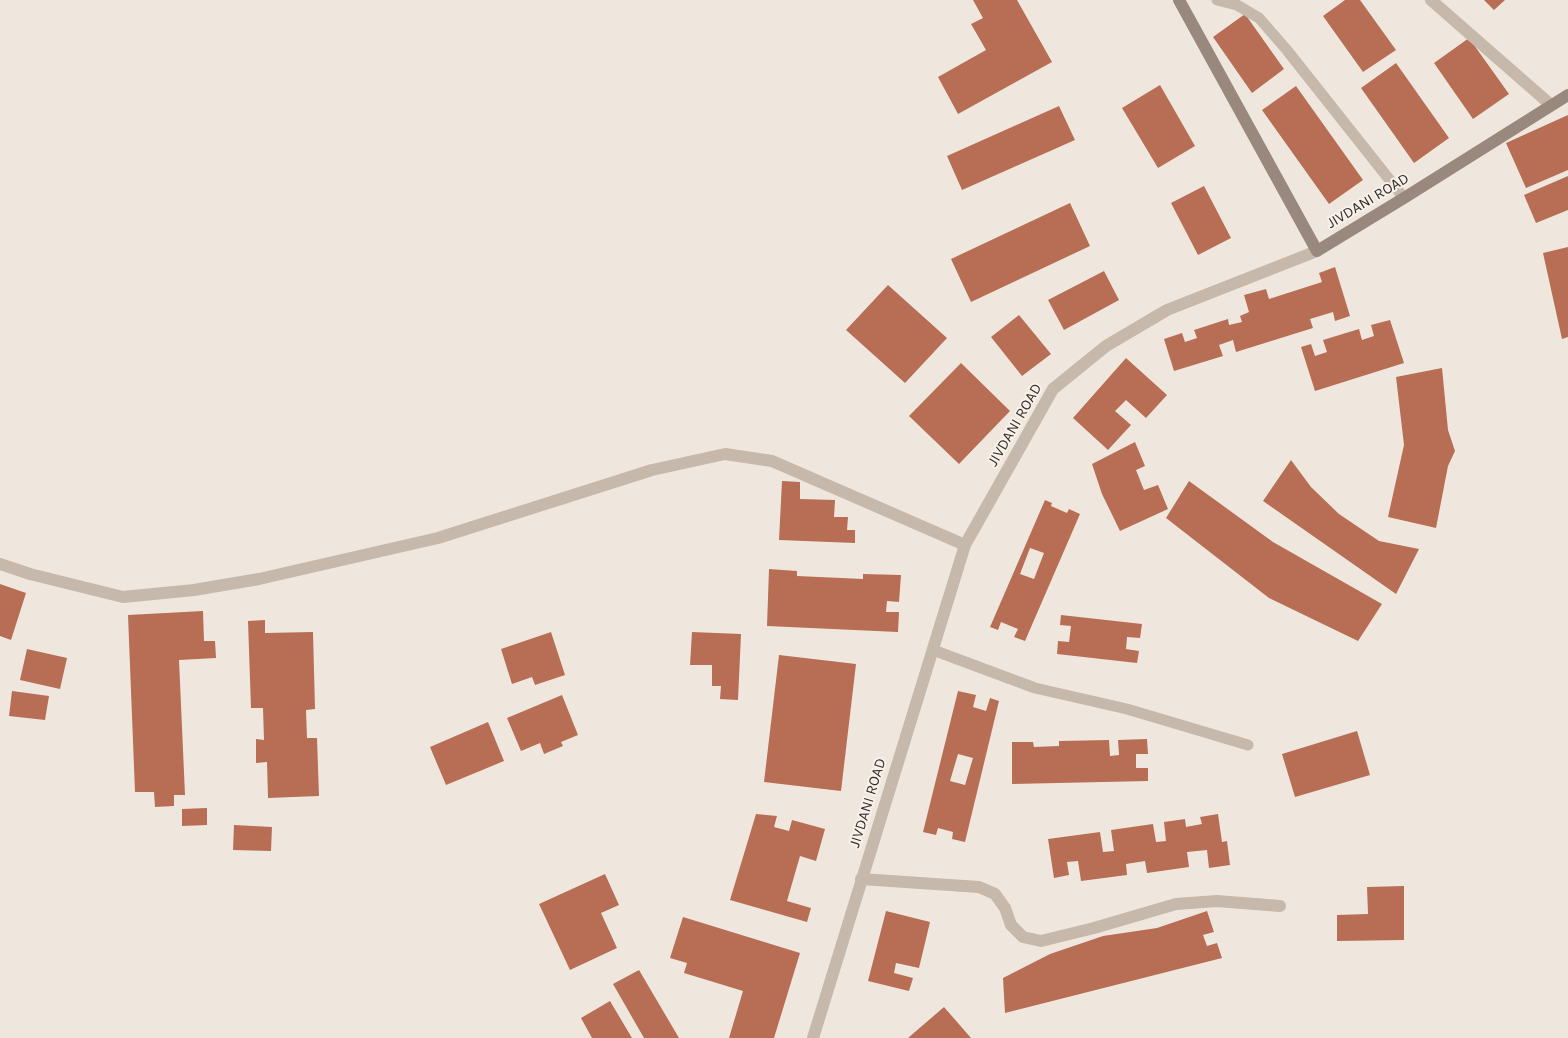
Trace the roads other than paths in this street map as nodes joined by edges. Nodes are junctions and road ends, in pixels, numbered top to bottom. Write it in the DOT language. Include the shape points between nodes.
graph roads {
  1 [pos="1179,0"];
  2 [pos="1216,0"];
  3 [pos="1431,0"];
  4 [pos="1568,95"];
  5 [pos="1551,105"];
  6 [pos="1404,198"];
  7 [pos="1317,251"];
  8 [pos="965,545"];
  9 [pos="0,564"];
  10 [pos="933,650"];
  11 [pos="1248,745"];
  12 [pos="861,879"];
  13 [pos="1280,906"];
  14 [pos="813,1038"];
  1 -- 7 [label="main road"];
  2 -- 6 [label="lane" via="1237,5 1259,18"];
  3 -- 5 [label="street"];
  4 -- 5 [label="main road, JIVDANI ROAD"];
  5 -- 6 [label="main road, JIVDANI ROAD"];
  6 -- 7 [label="main road, JIVDANI ROAD"];
  7 -- 8 [label="street, JIVDANI ROAD" via="1167,310 1106,346 1053,389"];
  8 -- 9 [label="street" via="772,461 725,454 652,470 438,538 259,579 194,590 123,597"];
  8 -- 10 [label="street, JIVDANI ROAD"];
  10 -- 11 [label="lane" via="1035,688 1127,709"];
  10 -- 12 [label="street, JIVDANI ROAD"];
  12 -- 13 [label="street" via="979,886 995,894 1011,925 1024,937 1041,942 1176,904 1217,902"];
  12 -- 14 [label="street, JIVDANI ROAD"];
}
